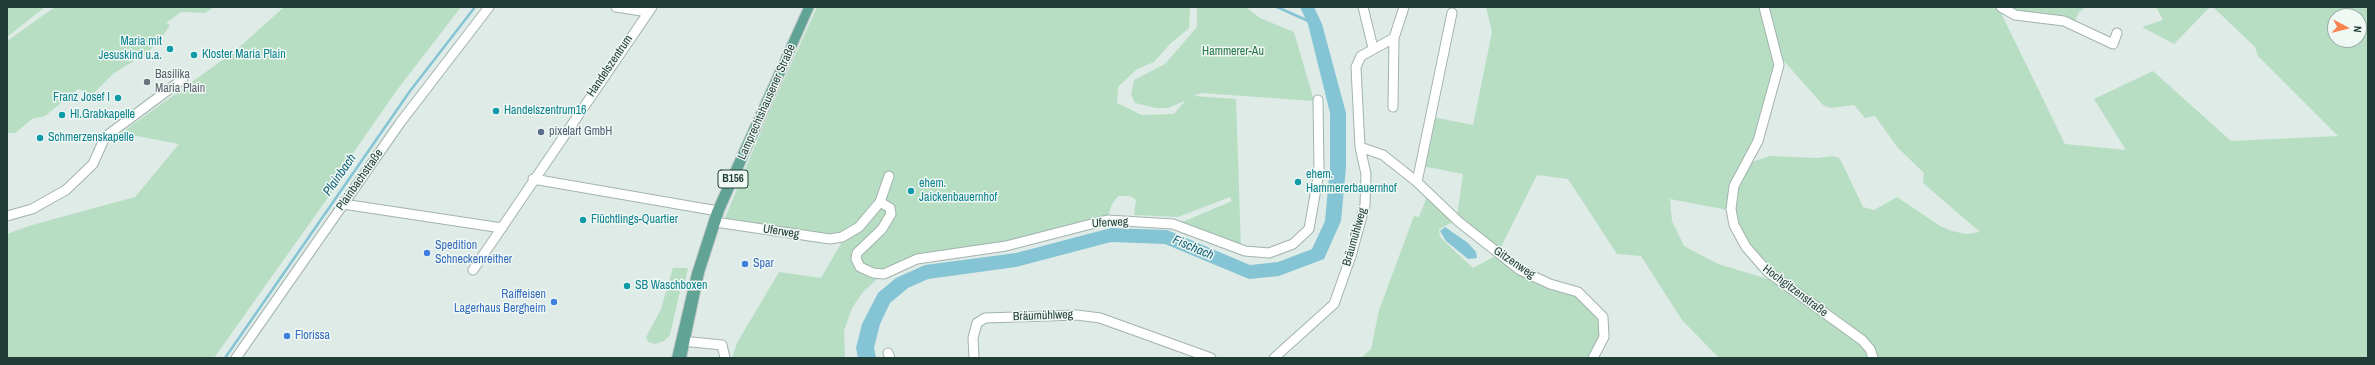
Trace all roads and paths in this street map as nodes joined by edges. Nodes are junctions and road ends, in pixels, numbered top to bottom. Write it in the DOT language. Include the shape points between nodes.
graph roads {
  1 [pos="489,7"];
  2 [pos="616,7"];
  3 [pos="809,7"];
  4 [pos="1363,7"];
  5 [pos="1764,7"];
  6 [pos="2001,7"];
  7 [pos="1403,8"];
  8 [pos="650,10"];
  9 [pos="1452,13"];
  10 [pos="2116,33"];
  11 [pos="1394,38"];
  12 [pos="1373,48"];
  13 [pos="184,80"];
  14 [pos="1318,100"];
  15 [pos="1393,107"];
  16 [pos="1360,148"];
  17 [pos="889,176"];
  18 [pos="533,179"];
  19 [pos="1417,182"];
  20 [pos="880,202"];
  21 [pos="343,204"];
  22 [pos="7,216"];
  23 [pos="717,216"];
  24 [pos="502,228"];
  25 [pos="472,270"];
  26 [pos="682,341"];
  27 [pos="236,358"];
  28 [pos="679,358"];
  29 [pos="725,358"];
  30 [pos="974,358"];
  31 [pos="1211,358"];
  32 [pos="1274,358"];
  33 [pos="1593,358"];
  34 [pos="1872,358"];
  1 -- 21 [label="street, Plainbachstraße" via="400,123"];
  2 -- 8 [label="street, Handelszentrum"];
  3 -- 23 [label="main road, Lamprechtshausener Straße / B156"];
  4 -- 12 [label="street"];
  5 -- 34 [label="street, Hochgitzenstraße" via="1779,65 1758,141 1734,186 1730,209 1734,225 1746,247 1768,272 1862,340 1870,349"];
  6 -- 10 [label="street" via="2015,15 2064,21 2113,44"];
  7 -- 11 [label="street"];
  8 -- 18 [label="street, Handelszentrum"];
  9 -- 19 [label="street"];
  11 -- 12 [label="street, Bräumühlweg"];
  11 -- 15 [label="street"];
  12 -- 16 [label="street, Bräumühlweg" via="1362,56 1356,67"];
  13 -- 22 [label="street" via="105,138 93,164 66,190 32,209"];
  14 -- 20 [label="street, Uferweg" via="1319,172 1310,224 1303,236 1293,244 1269,253 1245,251 1173,224 1107,220 1006,246 917,259 884,274 873,273 860,267 856,259 857,253 882,229 891,214 890,208"];
  16 -- 19 [label="street, Gitzenweg" via="1383,155"];
  16 -- 32 [label="street, Bräumühlweg" via="1366,174 1365,205 1334,304"];
  17 -- 20 [label="street, Uferweg"];
  18 -- 23 [label="street"];
  18 -- 24 [label="street, Handelszentrum"];
  19 -- 33 [label="street, Gitzenweg" via="1459,222 1520,270 1550,284 1571,288 1585,298 1603,317 1605,328 1604,337"];
  20 -- 23 [label="street, Uferweg" via="850,234 830,239"];
  21 -- 24 [label="street"];
  21 -- 27 [label="street, Plainbachstraße"];
  23 -- 26 [label="main road, Lamprechtshausener Straße / B156" via="698,272"];
  24 -- 25 [label="street, Handelszentrum"];
  26 -- 28 [label="main road, Lamprechtshausener Straße / B156"];
  26 -- 29 [label="street" via="722,345"];
  30 -- 31 [label="street, Bräumühlweg" via="973,338 977,322 984,318 1077,314 1100,318"];
}
